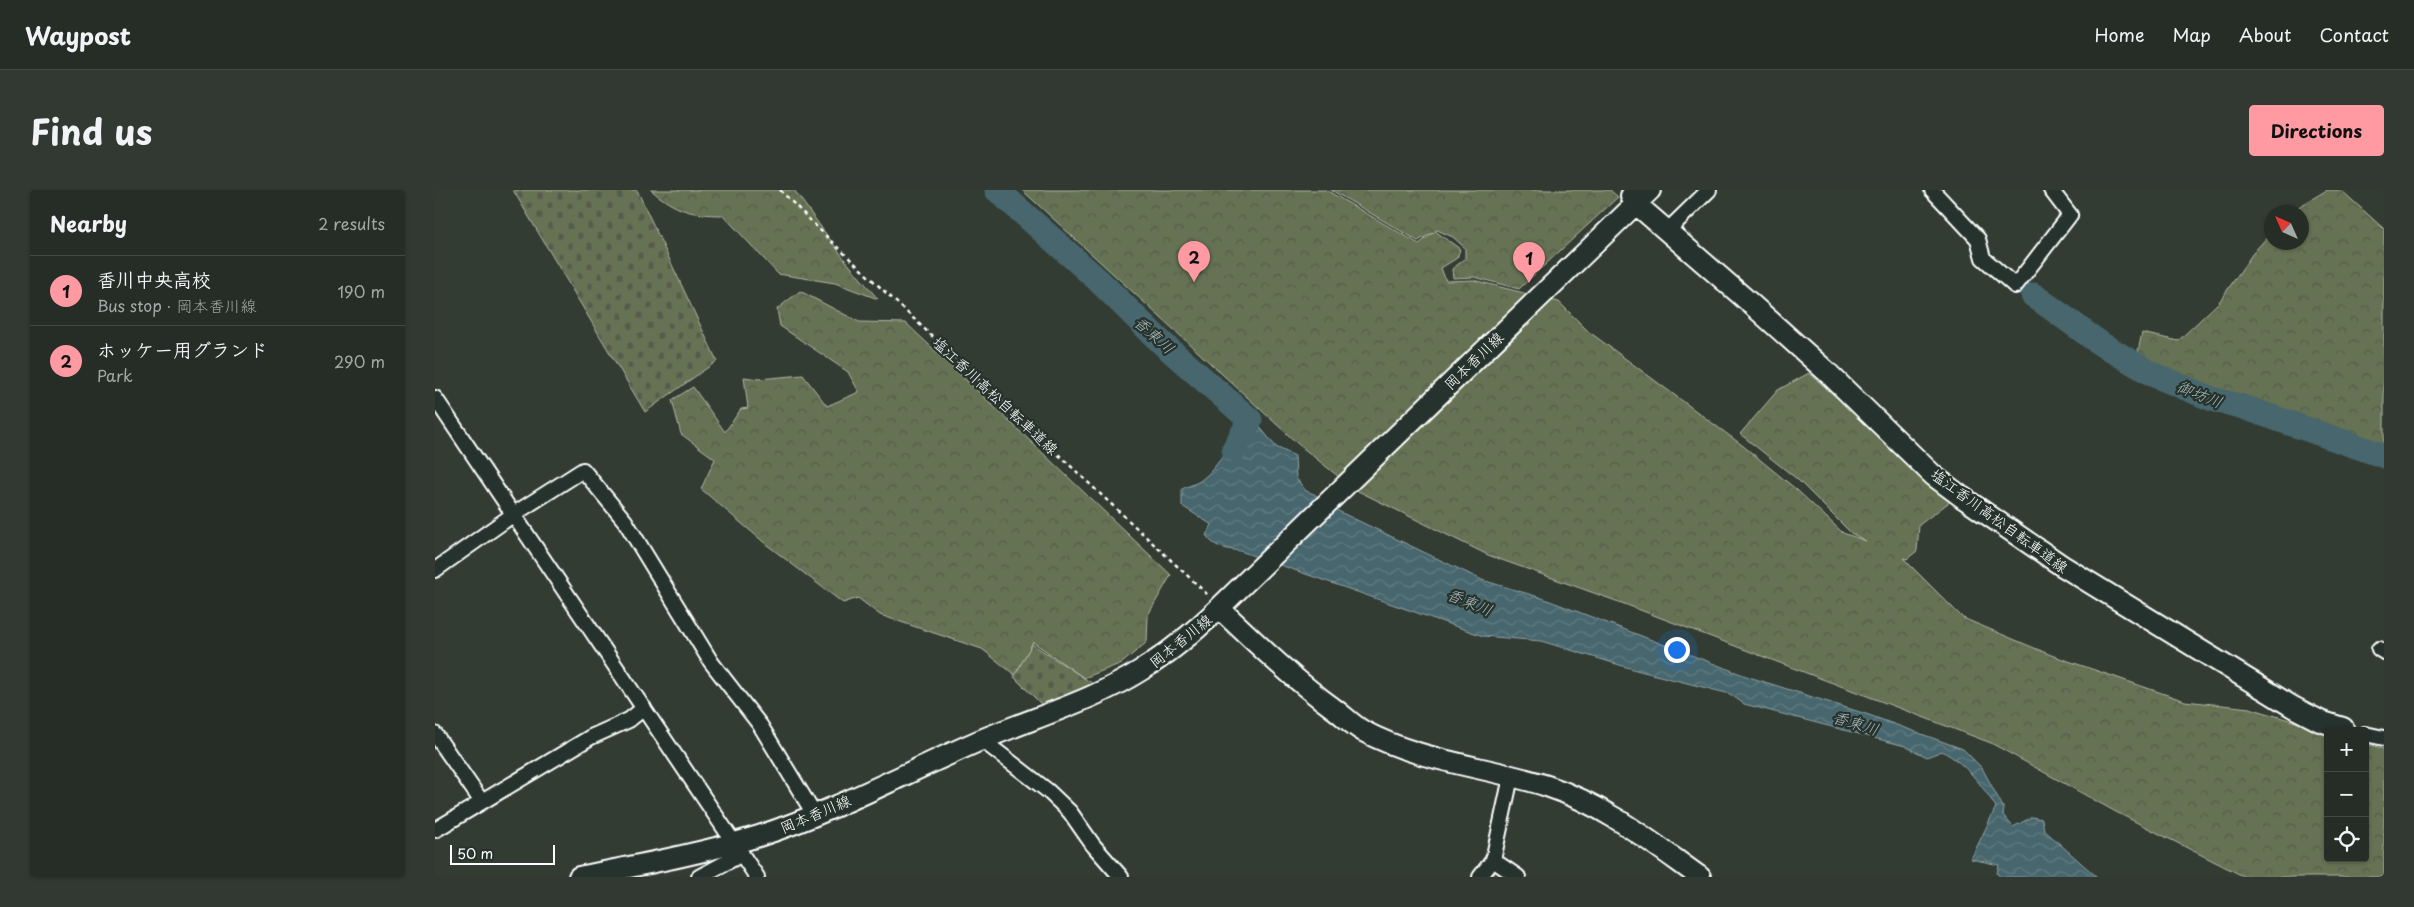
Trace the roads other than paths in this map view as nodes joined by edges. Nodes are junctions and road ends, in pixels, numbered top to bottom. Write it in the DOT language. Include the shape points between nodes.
graph roads {
  1 [pos="1709,190"];
  2 [pos="1932,190"];
  3 [pos="2051,190"];
  4 [pos="1635,195"];
  5 [pos="1667,231"];
  6 [pos="435,398"];
  7 [pos="514,514"];
  8 [pos="435,570"];
  9 [pos="1216,604"];
  10 [pos="645,708"];
  11 [pos="2340,727"];
  12 [pos="435,734"];
  13 [pos="2369,735"];
  14 [pos="2384,738"];
  15 [pos="982,740"];
  16 [pos="1511,777"];
  17 [pos="482,802"];
  18 [pos="814,814"];
  19 [pos="435,830"];
  20 [pos="738,848"];
  21 [pos="1493,860"];
  22 [pos="579,877"];
  23 [pos="699,877"];
  24 [pos="757,877"];
  25 [pos="1121,877"];
  26 [pos="1480,877"];
  27 [pos="1518,877"];
  28 [pos="1699,877"];
  1 -- 5 [label="street"];
  2 -- 3 [label="street" via="1978,238 1983,258 2015,286 2070,215"];
  4 -- 5 [label="main road, 塩江香川高松自転車道線"];
  4 -- 9 [label="main road, 岡本香川線" via="1527,307 1238,589"];
  5 -- 11 [label="main road, 塩江香川高松自転車道線" via="1749,302 1934,476 1962,497 2061,565 2276,697"];
  6 -- 7 [label="street"];
  7 -- 8 [label="street"];
  7 -- 10 [label="street"];
  7 -- 18 [label="street" via="583,470 625,521 711,662 760,725"];
  9 -- 15 [label="main road, 岡本香川線" via="1189,636 1142,670 1102,692"];
  9 -- 16 [label="main road" via="1265,653 1362,730 1407,751"];
  10 -- 17 [label="street" via="629,720 591,736"];
  10 -- 20 [label="street"];
  12 -- 17 [label="street"];
  13 -- 14 [label="street"];
  15 -- 18 [label="main road, 岡本香川線"];
  15 -- 25 [label="street" via="1070,812"];
  16 -- 21 [label="street"];
  16 -- 28 [label="main road" via="1547,786 1587,803 1641,833"];
  17 -- 19 [label="street"];
  18 -- 20 [label="main road, 岡本香川線"];
  20 -- 22 [label="main road, 岡本香川線"];
  20 -- 23 [label="street"];
  20 -- 24 [label="street"];
  21 -- 26 [label="street"];
  21 -- 27 [label="street"];
}
